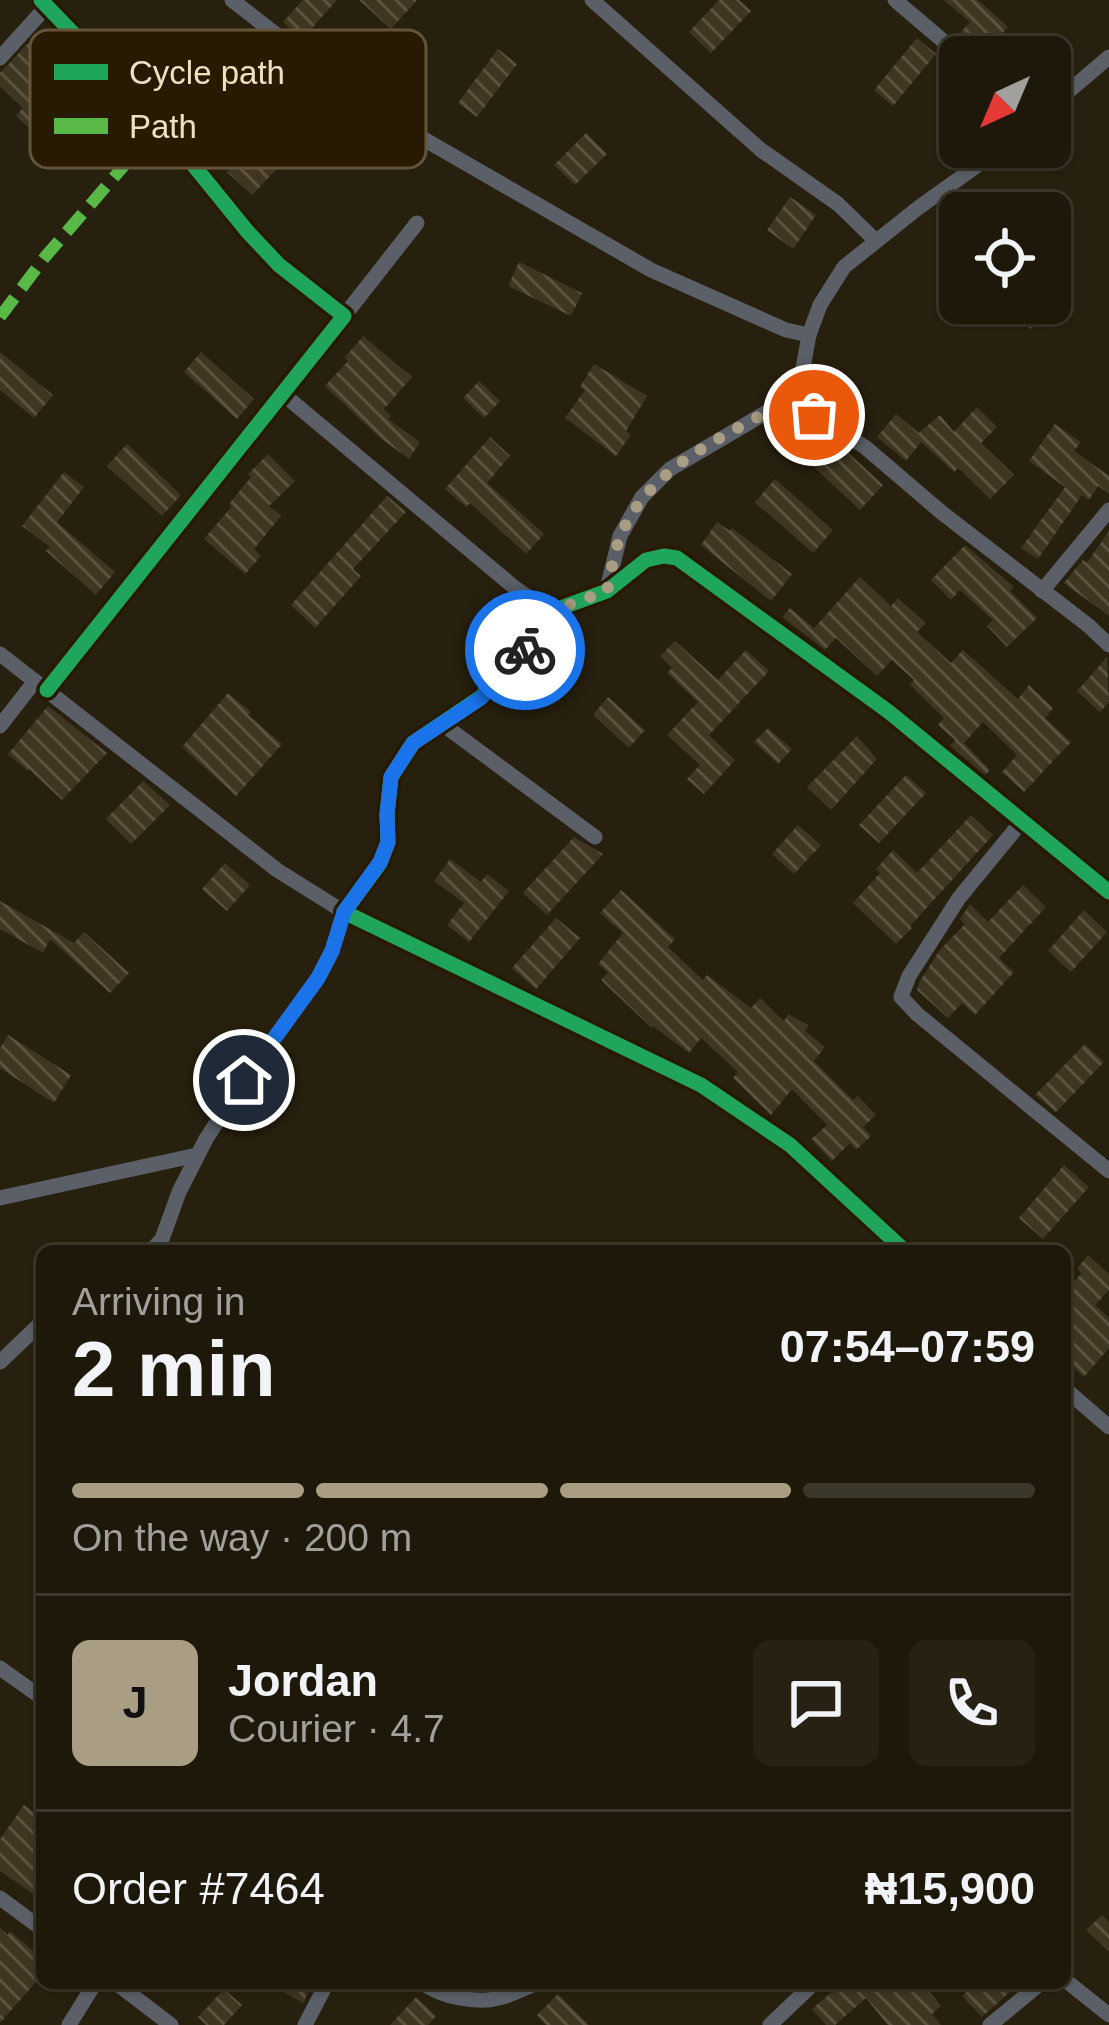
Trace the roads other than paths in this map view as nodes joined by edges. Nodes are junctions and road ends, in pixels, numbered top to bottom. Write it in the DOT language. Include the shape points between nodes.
graph roads {
  1 [pos="592,0"];
  2 [pos="895,0"];
  3 [pos="235,1"];
  4 [pos="44,3"];
  5 [pos="70,30"];
  6 [pos="271,30"];
  7 [pos="939,37"];
  8 [pos="1109,57"];
  9 [pos="0,58"];
  10 [pos="1071,89"];
  11 [pos="426,140"];
  12 [pos="197,168"];
  13 [pos="975,168"];
  14 [pos="417,223"];
  15 [pos="876,241"];
  16 [pos="344,316"];
  17 [pos="809,335"];
  18 [pos="283,394"];
  19 [pos="789,400"];
  20 [pos="1109,510"];
  21 [pos="607,591"];
  22 [pos="1042,591"];
  23 [pos="563,607"];
  24 [pos="1109,645"];
  25 [pos="0,654"];
  26 [pos="41,686"];
  27 [pos="441,723"];
  28 [pos="0,726"];
  29 [pos="1023,820"];
  30 [pos="595,837"];
  31 [pos="1109,892"];
  32 [pos="344,912"];
  33 [pos="197,1155"];
  34 [pos="1109,1171"];
  35 [pos="0,1198"];
  36 [pos="160,1245"];
  37 [pos="898,1245"];
  38 [pos="36,1328"];
  39 [pos="0,1362"];
  40 [pos="1071,1394"];
  41 [pos="1109,1426"];
  42 [pos="0,1668"];
  43 [pos="36,1694"];
  44 [pos="0,1898"];
  45 [pos="36,1925"];
  46 [pos="1071,1985"];
  47 [pos="91,1989"];
  48 [pos="124,1989"];
  49 [pos="324,1989"];
  50 [pos="430,1989"];
  51 [pos="522,1989"];
  52 [pos="808,1989"];
  53 [pos="1033,1989"];
  54 [pos="1109,2015"];
  55 [pos="69,2025"];
  56 [pos="170,2025"];
  57 [pos="305,2025"];
  58 [pos="770,2025"];
  59 [pos="990,2025"];
  1 -- 15 [label="street"];
  2 -- 7 [label="street"];
  3 -- 6 [label="street"];
  4 -- 5 [label="street"];
  4 -- 9 [label="street"];
  8 -- 10 [label="street"];
  11 -- 17 [label="street" via="631,259"];
  12 -- 16 [label="street" via="279,265"];
  13 -- 15 [label="street"];
  14 -- 16 [label="street"];
  15 -- 17 [label="street" via="844,267"];
  16 -- 18 [label="street"];
  17 -- 19 [label="street"];
  18 -- 23 [label="street" via="515,589"];
  18 -- 26 [label="street"];
  19 -- 21 [label="street" via="670,469 643,497 620,536"];
  19 -- 22 [label="street" via="865,447"];
  20 -- 22 [label="street"];
  21 -- 23 [label="street"];
  21 -- 29 [label="street" via="646,560 677,558"];
  22 -- 24 [label="street"];
  23 -- 27 [label="street" via="481,698"];
  25 -- 26 [label="street"];
  26 -- 28 [label="street"];
  26 -- 32 [label="street" via="277,871"];
  27 -- 30 [label="street"];
  27 -- 32 [label="street" via="413,743 391,777 388,842"];
  29 -- 31 [label="street"];
  29 -- 34 [label="street" via="959,898 901,997"];
  32 -- 33 [label="street" via="318,978"];
  32 -- 37 [label="street" via="701,1085 790,1145"];
  33 -- 35 [label="street"];
  33 -- 36 [label="street"];
  38 -- 39 [label="street"];
  40 -- 41 [label="street"];
  42 -- 43 [label="street"];
  44 -- 45 [label="street"];
  46 -- 54 [label="street"];
  47 -- 55 [label="street"];
  48 -- 56 [label="street"];
  49 -- 57 [label="street"];
  50 -- 51 [label="street" via="497,2000"];
  52 -- 58 [label="street"];
  53 -- 59 [label="street"];
}
